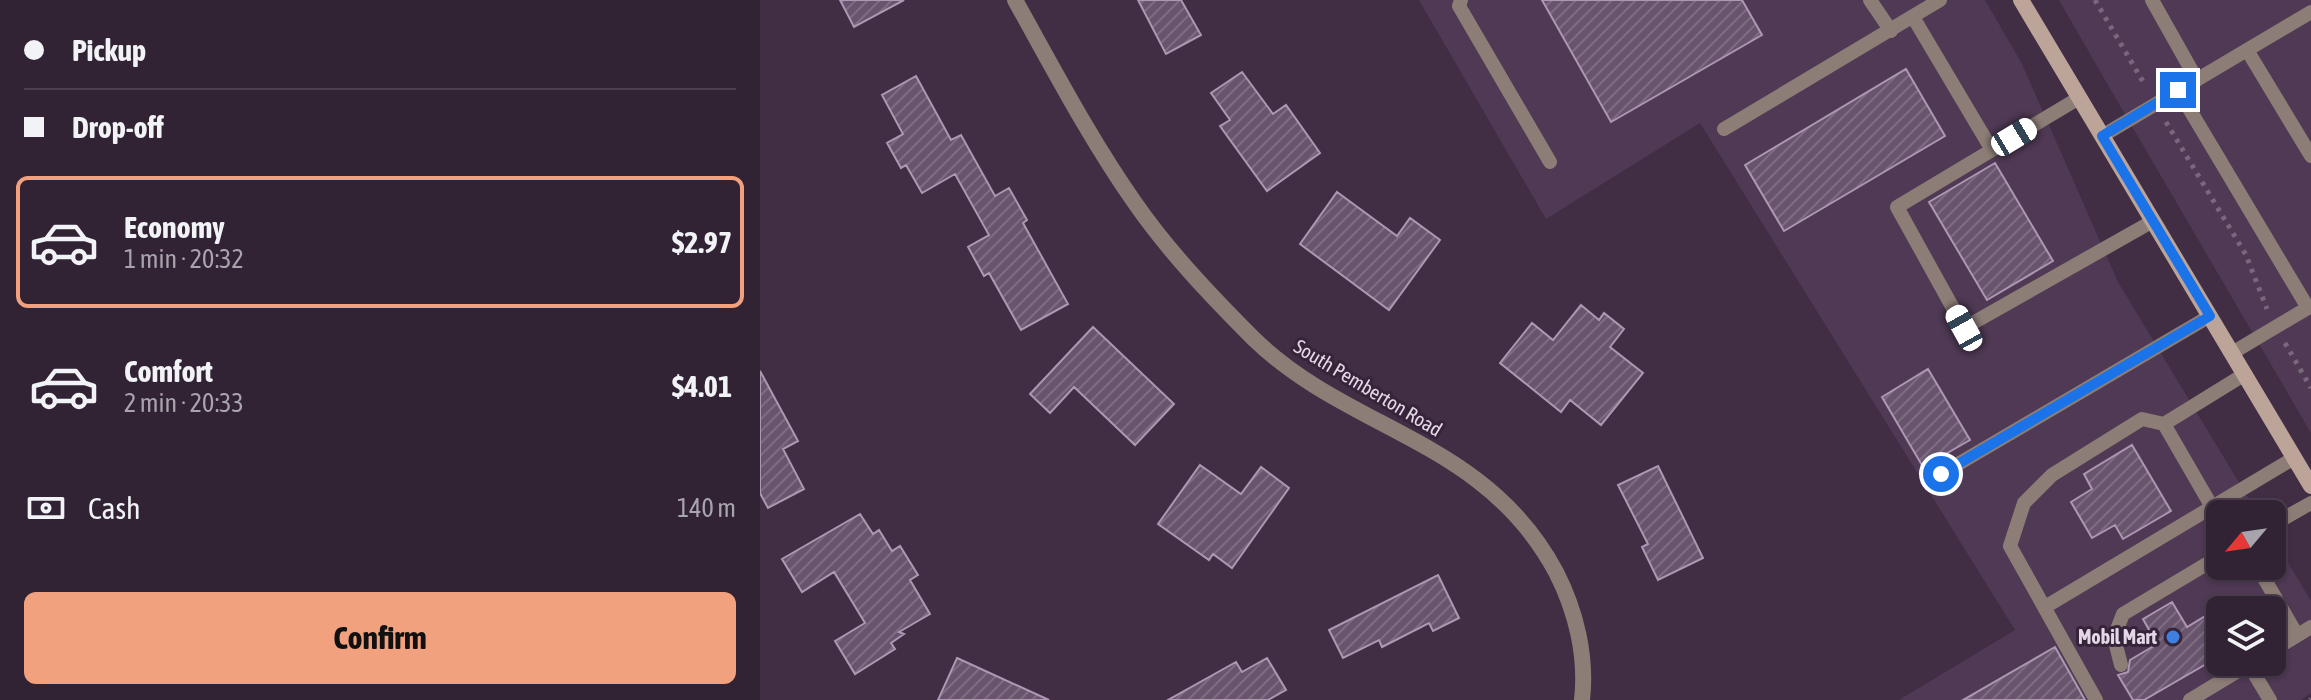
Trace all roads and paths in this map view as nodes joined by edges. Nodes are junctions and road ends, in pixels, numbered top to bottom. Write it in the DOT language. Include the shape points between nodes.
graph roads {
  1 [pos="1015,0"];
  2 [pos="1461,0"];
  3 [pos="1870,0"];
  4 [pos="1940,0"];
  5 [pos="2021,0"];
  6 [pos="2095,0"];
  7 [pos="2152,0"];
  8 [pos="2311,12"];
  9 [pos="1913,17"];
  10 [pos="1891,31"];
  11 [pos="2247,50"];
  12 [pos="2197,80"];
  13 [pos="2143,83"];
  14 [pos="2178,90"];
  15 [pos="2079,98"];
  16 [pos="2167,124"];
  17 [pos="1724,129"];
  18 [pos="2102,136"];
  19 [pos="1992,150"];
  20 [pos="2311,156"];
  21 [pos="1550,162"];
  22 [pos="2153,221"];
  23 [pos="2264,303"];
  24 [pos="2310,307"];
  25 [pos="2210,316"];
  26 [pos="2232,353"];
  27 [pos="2291,353"];
  28 [pos="2245,374"];
  29 [pos="2311,388"];
  30 [pos="2164,424"];
  31 [pos="2294,458"];
  32 [pos="1941,474"];
  33 [pos="2311,486"];
  34 [pos="2208,500"];
  35 [pos="2224,500"];
  36 [pos="2311,503"];
  37 [pos="2206,511"];
  38 [pos="2286,517"];
  39 [pos="2206,564"];
  40 [pos="2265,580"];
  41 [pos="2045,607"];
  42 [pos="2311,627"];
  43 [pos="2297,635"];
  44 [pos="2286,642"];
  45 [pos="2121,665"];
  46 [pos="2230,676"];
  47 [pos="2258,676"];
  48 [pos="1582,700"];
  49 [pos="2096,700"];
  50 [pos="2190,700"];
  51 [pos="2270,700"];
  1 -- 48 [label="street, South Pemberton Road" via="1129,194 1217,301 1277,357 1451,461 1496,495 1533,533 1572,610 1583,663"];
  2 -- 21 [label="lane" via="1459,6"];
  3 -- 10 [label="lane"];
  4 -- 9 [label="lane"];
  5 -- 15 [label="main road"];
  6 -- 13 [label="path"];
  7 -- 12 [label="lane"];
  8 -- 11 [label="lane"];
  9 -- 10 [label="lane"];
  9 -- 19 [label="lane"];
  10 -- 17 [label="lane"];
  11 -- 12 [label="lane"];
  11 -- 20 [label="lane"];
  12 -- 14 [label="lane"];
  14 -- 18 [label="lane"];
  14 -- 24 [label="lane"];
  15 -- 18 [label="main road"];
  15 -- 19 [label="lane"];
  16 -- 23 [label="path" via="2246,255"];
  18 -- 22 [label="main road"];
  19 -- 22 [label="lane" via="1897,207 1964,328"];
  22 -- 25 [label="main road"];
  24 -- 26 [label="lane"];
  25 -- 26 [label="main road"];
  25 -- 32 [label="lane"];
  26 -- 28 [label="main road"];
  27 -- 29 [label="path"];
  28 -- 30 [label="lane"];
  28 -- 31 [label="main road"];
  30 -- 34 [label="lane"];
  30 -- 41 [label="lane" via="2142,419 2052,475 2024,503 2010,546"];
  31 -- 33 [label="main road"];
  31 -- 35 [label="lane"];
  36 -- 38 [label="lane"];
  37 -- 41 [label="lane"];
  39 -- 45 [label="lane" via="2123,614 2114,637"];
  40 -- 43 [label="lane"];
  41 -- 49 [label="lane"];
  42 -- 43 [label="lane"];
  43 -- 44 [label="lane"];
  46 -- 50 [label="lane"];
  47 -- 51 [label="lane"];
}
